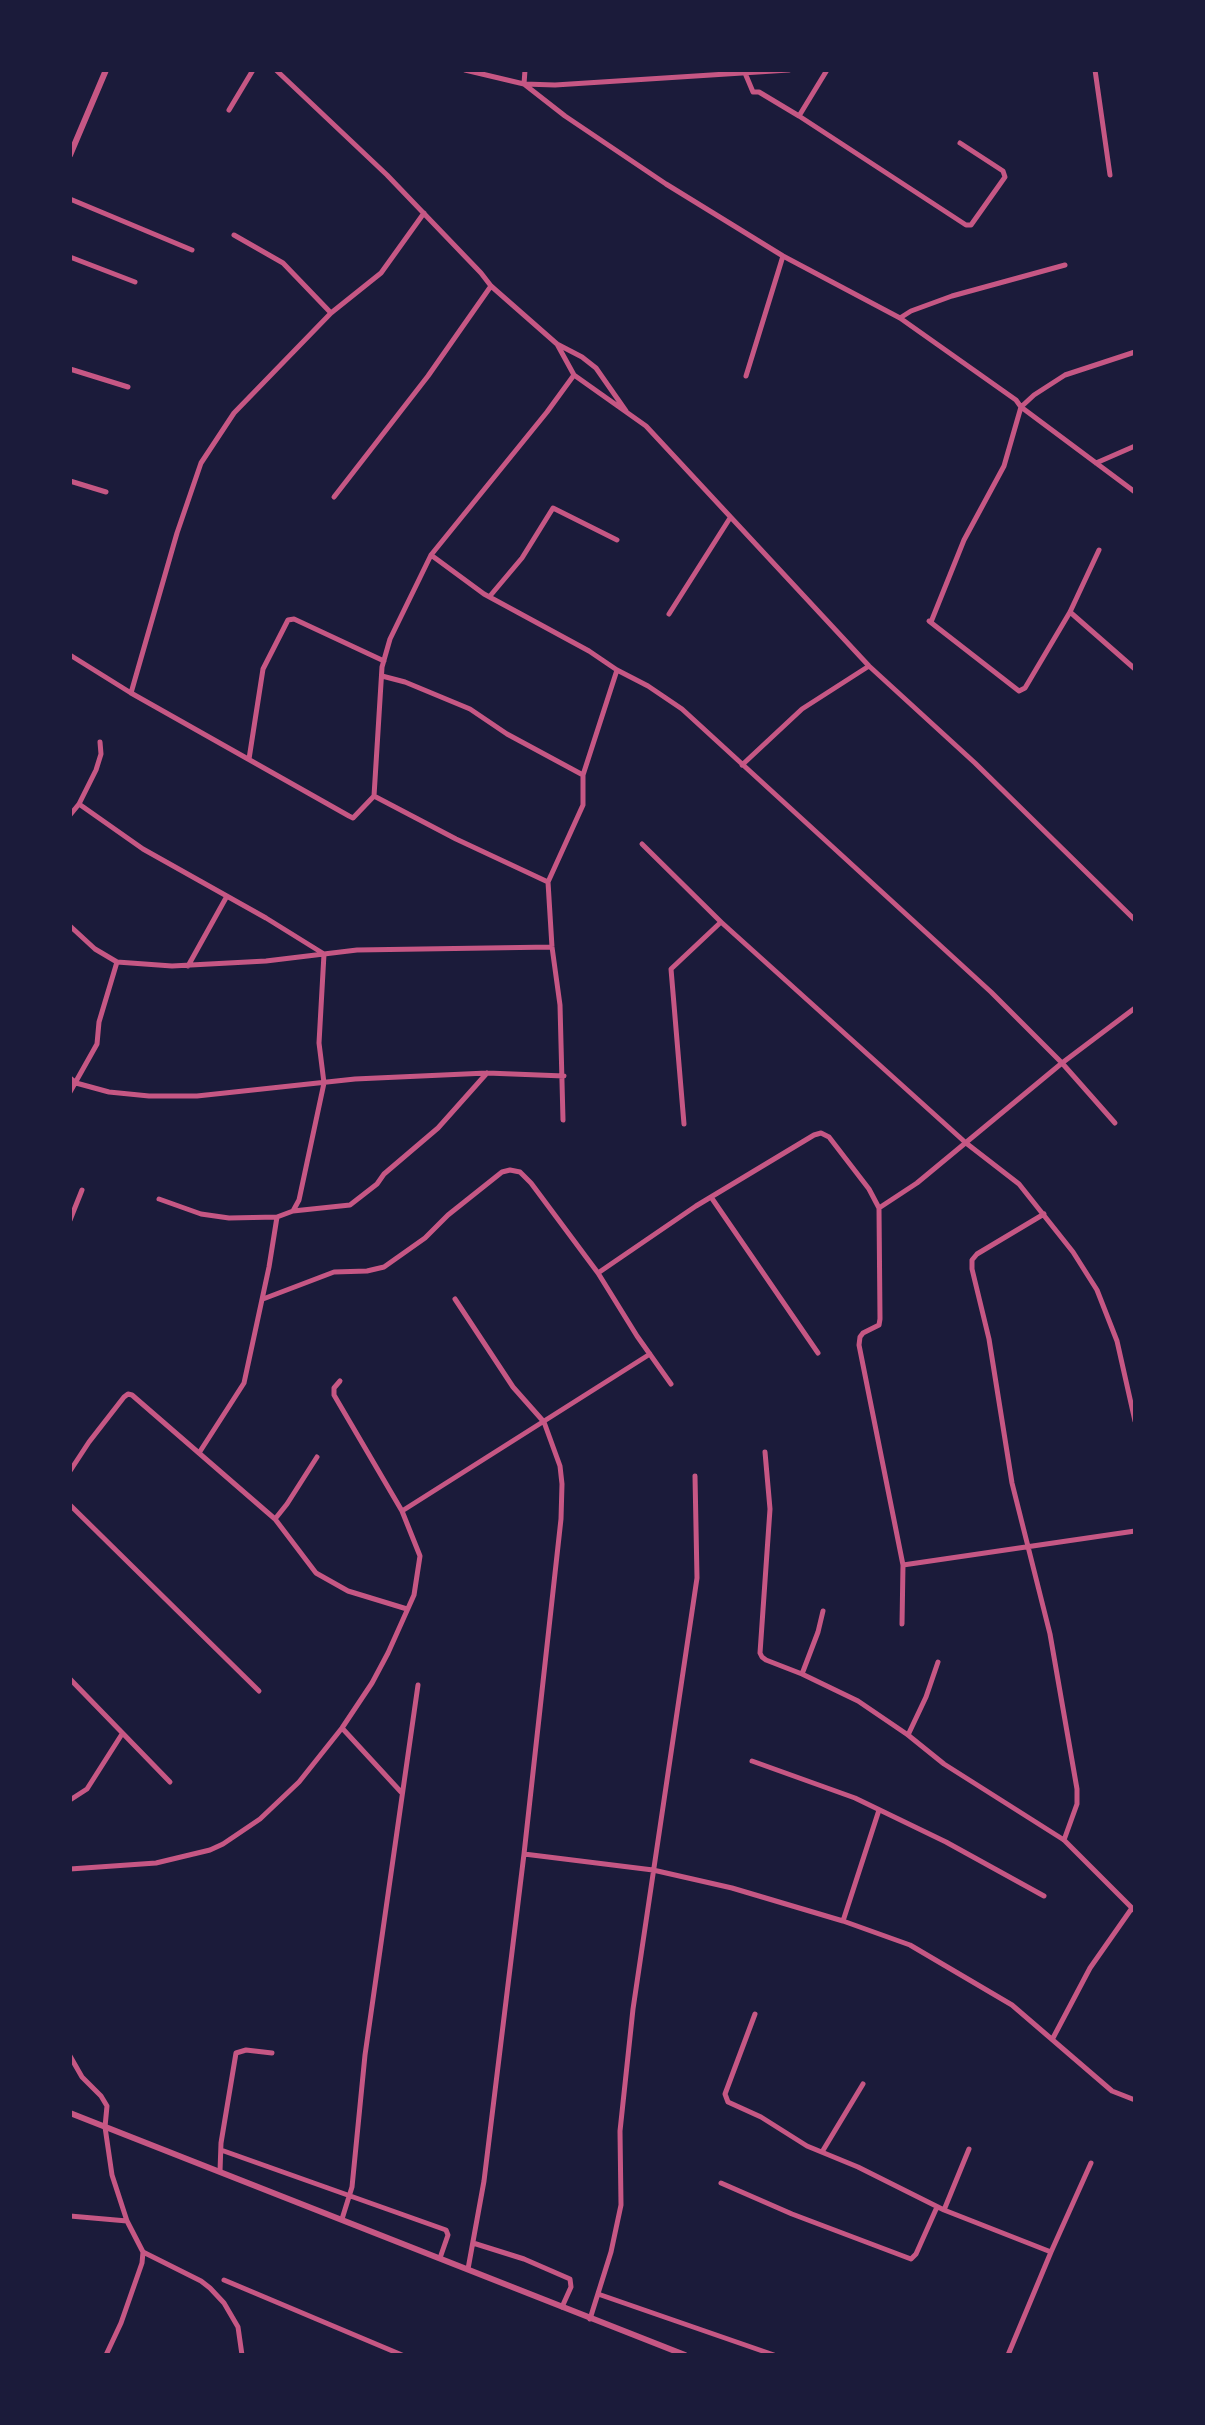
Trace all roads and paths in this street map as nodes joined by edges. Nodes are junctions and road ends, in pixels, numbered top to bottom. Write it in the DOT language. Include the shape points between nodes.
graph roads {
  1 [pos="106,70"];
  2 [pos="253,70"];
  3 [pos="276,70"];
  4 [pos="465,70"];
  5 [pos="526,70"];
  6 [pos="789,70"];
  7 [pos="827,70"];
  8 [pos="1095,70"];
  9 [pos="745,74"];
  10 [pos="524,84"];
  11 [pos="229,110"];
  12 [pos="799,116"];
  13 [pos="960,143"];
  14 [pos="70,155"];
  15 [pos="1110,175"];
  16 [pos="70,198"];
  17 [pos="424,213"];
  18 [pos="234,235"];
  19 [pos="192,250"];
  20 [pos="70,257"];
  21 [pos="783,257"];
  22 [pos="1065,265"];
  23 [pos="135,282"];
  24 [pos="491,286"];
  25 [pos="331,313"];
  26 [pos="900,318"];
  27 [pos="557,344"];
  28 [pos="1135,352"];
  29 [pos="70,369"];
  30 [pos="574,375"];
  31 [pos="746,376"];
  32 [pos="128,387"];
  33 [pos="1021,407"];
  34 [pos="627,414"];
  35 [pos="1135,446"];
  36 [pos="1096,463"];
  37 [pos="70,481"];
  38 [pos="106,492"];
  39 [pos="1135,492"];
  40 [pos="334,497"];
  41 [pos="730,518"];
  42 [pos="617,540"];
  43 [pos="1099,550"];
  44 [pos="431,555"];
  45 [pos="490,596"];
  46 [pos="1070,612"];
  47 [pos="669,614"];
  48 [pos="70,655"];
  49 [pos="384,661"];
  50 [pos="869,666"];
  51 [pos="1135,669"];
  52 [pos="617,670"];
  53 [pos="382,676"];
  54 [pos="131,693"];
  55 [pos="100,742"];
  56 [pos="249,759"];
  57 [pos="742,765"];
  58 [pos="583,775"];
  59 [pos="374,796"];
  60 [pos="79,804"];
  61 [pos="70,815"];
  62 [pos="642,844"];
  63 [pos="548,881"];
  64 [pos="227,896"];
  65 [pos="1135,920"];
  66 [pos="721,922"];
  67 [pos="70,926"];
  68 [pos="552,947"];
  69 [pos="324,954"];
  70 [pos="117,962"];
  71 [pos="188,966"];
  72 [pos="1135,1008"];
  73 [pos="1062,1063"];
  74 [pos="487,1073"];
  75 [pos="564,1076"];
  76 [pos="70,1078"];
  77 [pos="76,1083"];
  78 [pos="324,1083"];
  79 [pos="70,1092"];
  80 [pos="564,1120"];
  81 [pos="1115,1123"];
  82 [pos="684,1124"];
  83 [pos="966,1143"];
  84 [pos="82,1190"];
  85 [pos="712,1197"];
  86 [pos="159,1199"];
  87 [pos="879,1208"];
  88 [pos="293,1211"];
  89 [pos="1044,1214"];
  90 [pos="278,1217"];
  91 [pos="70,1220"];
  92 [pos="598,1273"];
  93 [pos="263,1299"];
  94 [pos="455,1299"];
  95 [pos="818,1353"];
  96 [pos="650,1354"];
  97 [pos="340,1381"];
  98 [pos="671,1384"];
  99 [pos="1135,1421"];
  100 [pos="544,1422"];
  101 [pos="765,1452"];
  102 [pos="199,1453"];
  103 [pos="317,1457"];
  104 [pos="70,1471"];
  105 [pos="695,1476"];
  106 [pos="70,1505"];
  107 [pos="402,1511"];
  108 [pos="275,1519"];
  109 [pos="1135,1531"];
  110 [pos="1028,1547"];
  111 [pos="903,1565"];
  112 [pos="407,1609"];
  113 [pos="822,1611"];
  114 [pos="902,1624"];
  115 [pos="938,1662"];
  116 [pos="802,1674"];
  117 [pos="70,1679"];
  118 [pos="418,1685"];
  119 [pos="260,1691"];
  120 [pos="342,1728"];
  121 [pos="122,1734"];
  122 [pos="908,1735"];
  123 [pos="752,1761"];
  124 [pos="170,1782"];
  125 [pos="401,1792"];
  126 [pos="70,1800"];
  127 [pos="879,1810"];
  128 [pos="1064,1840"];
  129 [pos="524,1854"];
  130 [pos="70,1869"];
  131 [pos="653,1870"];
  132 [pos="1044,1896"];
  133 [pos="1134,1910"];
  134 [pos="843,1921"];
  135 [pos="755,2014"];
  136 [pos="1054,2038"];
  137 [pos="272,2053"];
  138 [pos="70,2056"];
  139 [pos="863,2084"];
  140 [pos="1135,2100"];
  141 [pos="70,2113"];
  142 [pos="105,2127"];
  143 [pos="969,2148"];
  144 [pos="221,2150"];
  145 [pos="822,2152"];
  146 [pos="1091,2162"];
  147 [pos="220,2171"];
  148 [pos="721,2183"];
  149 [pos="351,2196"];
  150 [pos="937,2207"];
  151 [pos="944,2210"];
  152 [pos="70,2216"];
  153 [pos="342,2219"];
  154 [pos="127,2221"];
  155 [pos="474,2244"];
  156 [pos="143,2252"];
  157 [pos="1051,2252"];
  158 [pos="440,2258"];
  159 [pos="468,2269"];
  160 [pos="224,2280"];
  161 [pos="598,2294"];
  162 [pos="562,2307"];
  163 [pos="590,2319"];
  164 [pos="106,2355"];
  165 [pos="242,2355"];
  166 [pos="402,2355"];
  167 [pos="685,2355"];
  168 [pos="774,2355"];
  169 [pos="1008,2355"];
  1 -- 14 [label="street"];
  2 -- 11 [label="street"];
  3 -- 17 [label="street"];
  4 -- 10 [label="street"];
  5 -- 10 [label="street"];
  6 -- 9 [label="street"];
  7 -- 12 [label="street"];
  8 -- 15 [label="street"];
  9 -- 10 [label="street"];
  9 -- 12 [label="street" via="753,92"];
  10 -- 21 [label="street" via="666,184"];
  12 -- 13 [label="street" via="971,225 1005,177 1003,171"];
  16 -- 19 [label="street"];
  17 -- 24 [label="street"];
  17 -- 25 [label="street" via="381,274"];
  18 -- 25 [label="street" via="283,263"];
  20 -- 23 [label="street"];
  21 -- 26 [label="street"];
  21 -- 31 [label="street"];
  22 -- 26 [label="street" via="952,296"];
  24 -- 27 [label="street"];
  24 -- 40 [label="street"];
  25 -- 54 [label="street" via="234,413 201,463"];
  26 -- 33 [label="street"];
  27 -- 30 [label="street"];
  27 -- 34 [label="street" via="596,368"];
  28 -- 33 [label="street" via="1065,375"];
  29 -- 32 [label="street"];
  30 -- 34 [label="street"];
  30 -- 44 [label="street"];
  33 -- 36 [label="street"];
  33 -- 46 [label="street" via="1004,466 964,540 929,621 1019,691"];
  34 -- 41 [label="street" via="646,426"];
  35 -- 36 [label="street"];
  36 -- 39 [label="street"];
  37 -- 38 [label="street"];
  41 -- 47 [label="street"];
  41 -- 50 [label="street"];
  42 -- 45 [label="street" via="553,508 522,558"];
  43 -- 46 [label="street"];
  44 -- 45 [label="street"];
  44 -- 49 [label="street"];
  45 -- 52 [label="street"];
  46 -- 51 [label="street"];
  48 -- 54 [label="street"];
  49 -- 53 [label="street"];
  49 -- 56 [label="street" via="288,620 263,669"];
  50 -- 57 [label="street" via="802,709"];
  50 -- 65 [label="street"];
  52 -- 57 [label="street" via="682,709"];
  52 -- 58 [label="street"];
  53 -- 58 [label="street" via="470,709"];
  53 -- 59 [label="street"];
  54 -- 56 [label="street"];
  55 -- 60 [label="street" via="96,770"];
  56 -- 59 [label="street" via="353,818"];
  57 -- 73 [label="street" via="991,992"];
  58 -- 63 [label="street" via="583,805"];
  59 -- 63 [label="street"];
  60 -- 61 [label="street"];
  60 -- 64 [label="street" via="143,849"];
  62 -- 66 [label="street"];
  63 -- 68 [label="street"];
  64 -- 69 [label="street"];
  64 -- 71 [label="street"];
  66 -- 82 [label="street" via="671,969"];
  66 -- 83 [label="street"];
  67 -- 70 [label="street"];
  68 -- 69 [label="street"];
  68 -- 75 [label="street" via="561,1005"];
  69 -- 71 [label="street"];
  69 -- 78 [label="street" via="319,1043"];
  70 -- 71 [label="street"];
  70 -- 77 [label="street" via="97,1044"];
  72 -- 73 [label="street"];
  73 -- 81 [label="street"];
  73 -- 83 [label="street"];
  74 -- 75 [label="street"];
  74 -- 78 [label="street"];
  74 -- 88 [label="street" via="438,1128 350,1205"];
  75 -- 80 [label="street"];
  76 -- 77 [label="street"];
  77 -- 78 [label="street" via="109,1093 149,1096 197,1096"];
  77 -- 79 [label="street"];
  78 -- 88 [label="street"];
  83 -- 87 [label="street"];
  83 -- 89 [label="street" via="1019,1184"];
  84 -- 91 [label="street"];
  85 -- 87 [label="street" via="821,1133 846,1157"];
  85 -- 92 [label="street"];
  85 -- 95 [label="street"];
  86 -- 90 [label="street" via="201,1214"];
  87 -- 111 [label="street" via="880,1319 879,1325 859,1337 859,1345"];
  88 -- 90 [label="street"];
  89 -- 99 [label="street" via="1097,1290 1110,1319"];
  89 -- 110 [label="street" via="972,1260"];
  90 -- 93 [label="street"];
  92 -- 93 [label="street" via="531,1183 520,1172 510,1170 384,1267 334,1272"];
  92 -- 96 [label="street"];
  93 -- 102 [label="street" via="244,1383"];
  94 -- 100 [label="street" via="513,1387"];
  96 -- 98 [label="street"];
  96 -- 100 [label="street"];
  97 -- 107 [label="street" via="334,1395"];
  100 -- 107 [label="street"];
  100 -- 129 [label="street" via="560,1466 561,1508"];
  101 -- 116 [label="street" via="770,1509 760,1653 766,1660"];
  102 -- 104 [label="street" via="128,1394"];
  102 -- 108 [label="street"];
  103 -- 108 [label="street"];
  105 -- 131 [label="street" via="697,1578"];
  106 -- 119 [label="street"];
  107 -- 112 [label="street" via="420,1556"];
  108 -- 112 [label="street" via="316,1573 348,1591"];
  109 -- 110 [label="street"];
  110 -- 111 [label="street"];
  110 -- 128 [label="street" via="1050,1634 1077,1788 1077,1804"];
  111 -- 114 [label="street"];
  112 -- 120 [label="street" via="367,1692"];
  113 -- 116 [label="street"];
  115 -- 122 [label="street"];
  116 -- 122 [label="street" via="858,1702"];
  117 -- 121 [label="street"];
  118 -- 125 [label="street"];
  120 -- 125 [label="street"];
  120 -- 130 [label="street" via="283,1799 223,1844 156,1863"];
  121 -- 124 [label="street"];
  121 -- 126 [label="street" via="87,1789"];
  122 -- 128 [label="street" via="944,1764"];
  123 -- 127 [label="street"];
  125 -- 149 [label="street"];
  127 -- 132 [label="street"];
  127 -- 134 [label="street"];
  128 -- 133 [label="street"];
  129 -- 131 [label="street"];
  129 -- 155 [label="street"];
  131 -- 134 [label="street"];
  131 -- 161 [label="street" via="620,2131 621,2205"];
  133 -- 136 [label="street" via="1090,1968"];
  134 -- 136 [label="street" via="921,1951 1012,2006"];
  135 -- 145 [label="street" via="724,2094 728,2102"];
  136 -- 140 [label="street" via="1112,2091"];
  137 -- 144 [label="street" via="236,2053"];
  138 -- 142 [label="street" via="107,2106"];
  139 -- 145 [label="street"];
  141 -- 142 [label="street"];
  142 -- 147 [label="street"];
  142 -- 154 [label="street" via="112,2175"];
  143 -- 151 [label="street"];
  144 -- 147 [label="street"];
  144 -- 149 [label="street"];
  145 -- 150 [label="street"];
  146 -- 157 [label="street"];
  147 -- 153 [label="street"];
  148 -- 150 [label="street" via="911,2259"];
  149 -- 153 [label="street"];
  149 -- 158 [label="street" via="446,2230"];
  150 -- 151 [label="street"];
  151 -- 157 [label="street"];
  152 -- 154 [label="street"];
  153 -- 158 [label="street"];
  154 -- 156 [label="street"];
  155 -- 159 [label="street"];
  155 -- 162 [label="street" via="569,2279 571,2287"];
  156 -- 164 [label="street"];
  156 -- 165 [label="street" via="210,2288 239,2327"];
  157 -- 169 [label="street"];
  158 -- 159 [label="street"];
  159 -- 162 [label="street"];
  160 -- 166 [label="street"];
  161 -- 163 [label="street"];
  161 -- 168 [label="street"];
  162 -- 163 [label="street"];
  163 -- 167 [label="street"];
}
